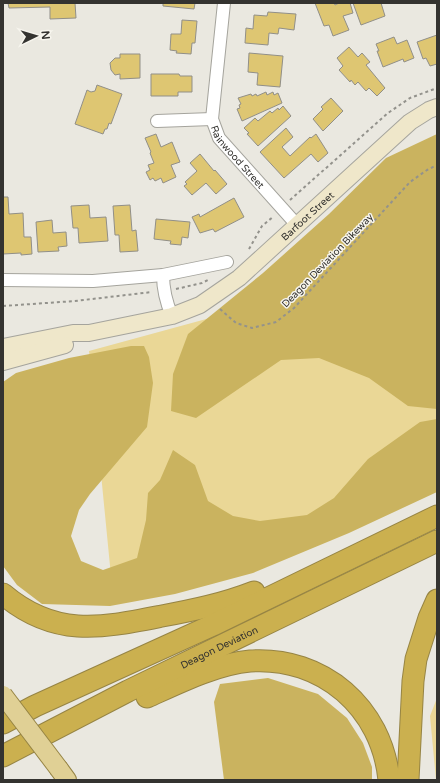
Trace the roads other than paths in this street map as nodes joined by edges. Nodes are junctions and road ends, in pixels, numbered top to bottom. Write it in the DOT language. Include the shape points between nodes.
graph roads {
  1 [pos="224,3"];
  2 [pos="437,107"];
  3 [pos="212,119"];
  4 [pos="157,121"];
  5 [pos="297,226"];
  6 [pos="226,262"];
  7 [pos="162,275"];
  8 [pos="3,280"];
  9 [pos="172,316"];
  10 [pos="89,333"];
  11 [pos="3,346"];
  12 [pos="3,362"];
  13 [pos="437,516"];
  14 [pos="437,541"];
  15 [pos="316,575"];
  16 [pos="3,594"];
  17 [pos="437,600"];
  18 [pos="3,695"];
  19 [pos="70,721"];
  20 [pos="3,723"];
  21 [pos="3,756"];
  22 [pos="63,774"];
  23 [pos="389,780"];
  24 [pos="408,780"];
  1 -- 3 [label="street, Rainwood Street"];
  2 -- 5 [label="street, Barfoot Street" via="410,122"];
  3 -- 4 [label="street"];
  3 -- 5 [label="street, Rainwood Street" via="219,138"];
  5 -- 9 [label="street, Barfoot Street" via="239,278 200,305"];
  6 -- 7 [label="street"];
  7 -- 8 [label="street" via="93,281"];
  7 -- 9 [label="street"];
  9 -- 10 [label="street, Barfoot Street"];
  10 -- 11 [label="street, Barfoot Street" via="73,333"];
  10 -- 12 [label="street, Barfoot Street" via="76,342"];
  13 -- 15 [label="highway"];
  14 -- 19 [label="highway, Deagon Deviation"];
  15 -- 16 [label="highway" via="288,577 235,600 209,607 123,624 97,626 73,626 53,622 16,605"];
  15 -- 20 [label="highway"];
  17 -- 24 [label="highway" via="416,659"];
  18 -- 22 [label="main road, bridge"];
  19 -- 21 [label="highway, Deagon Deviation"];
  19 -- 23 [label="highway" via="94,721 171,686 229,665 249,661 283,663 302,667 335,683 358,705 380,741 387,761"];
}
